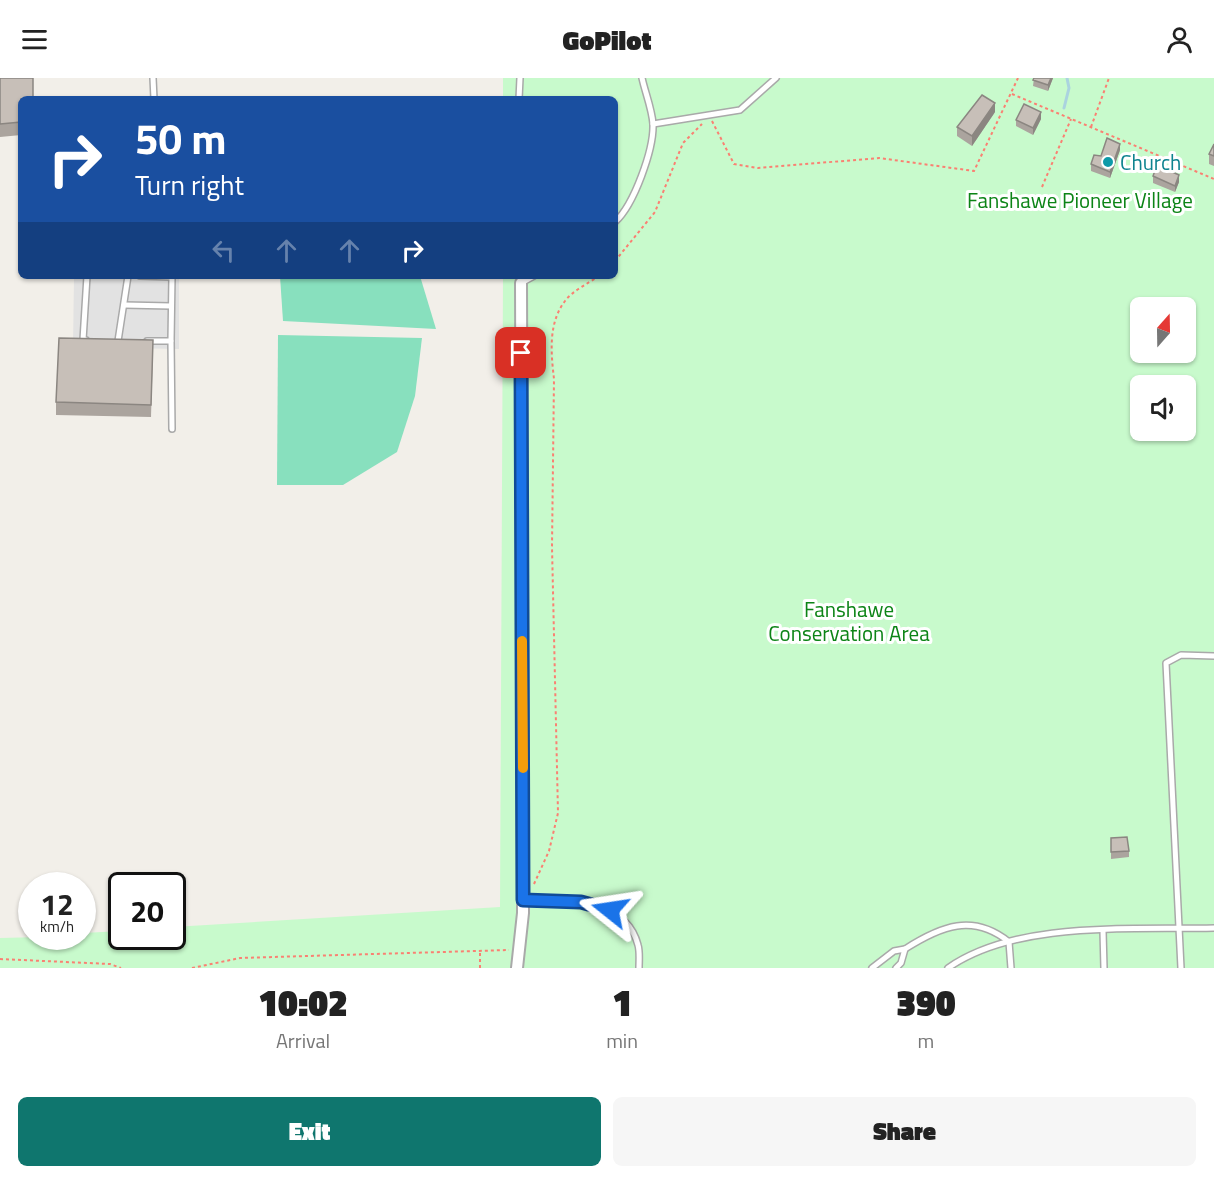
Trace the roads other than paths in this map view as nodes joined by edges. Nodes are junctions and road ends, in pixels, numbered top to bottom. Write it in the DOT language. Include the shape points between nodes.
graph roads {
  1 [pos="153,78"];
  2 [pos="520,78"];
  3 [pos="642,78"];
  4 [pos="776,78"];
  5 [pos="154,96"];
  6 [pos="519,96"];
  7 [pos="653,124"];
  8 [pos="618,220"];
  9 [pos="87,279"];
  10 [pos="128,279"];
  11 [pos="172,279"];
  12 [pos="521,279"];
  13 [pos="124,305"];
  14 [pos="171,306"];
  15 [pos="95,340"];
  16 [pos="106,340"];
  17 [pos="118,341"];
  18 [pos="129,341"];
  19 [pos="139,341"];
  20 [pos="171,341"];
  21 [pos="172,429"];
  22 [pos="1214,656"];
  23 [pos="523,900"];
  24 [pos="1214,928"];
  25 [pos="1179,929"];
  26 [pos="1103,931"];
  27 [pos="1009,942"];
  28 [pos="905,949"];
  29 [pos="517,968"];
  30 [pos="639,968"];
  31 [pos="873,968"];
  32 [pos="896,968"];
  33 [pos="948,968"];
  34 [pos="1011,968"];
  35 [pos="1104,968"];
  36 [pos="1181,968"];
  1 -- 5 [label="lane"];
  2 -- 6 [label="lane"];
  3 -- 7 [label="lane"];
  4 -- 7 [label="lane" via="740,110"];
  7 -- 8 [label="lane" via="644,171"];
  9 -- 15 [label="lane" via="83,340"];
  10 -- 13 [label="lane"];
  11 -- 14 [label="lane"];
  12 -- 23 [label="street"];
  13 -- 14 [label="lane"];
  13 -- 17 [label="lane"];
  14 -- 20 [label="lane"];
  16 -- 17 [label="lane"];
  17 -- 18 [label="lane"];
  19 -- 20 [label="lane"];
  20 -- 21 [label="lane"];
  22 -- 25 [label="lane" via="1181,655 1166,663"];
  23 -- 29 [label="street"];
  23 -- 30 [label="lane" via="581,902 610,910 626,922 638,945"];
  24 -- 25 [label="lane"];
  25 -- 26 [label="lane"];
  25 -- 36 [label="lane"];
  26 -- 27 [label="lane"];
  26 -- 35 [label="lane"];
  27 -- 28 [label="lane" via="994,929 956,924 928,934"];
  27 -- 33 [label="lane" via="979,951"];
  27 -- 34 [label="lane"];
  28 -- 31 [label="lane" via="894,951"];
  28 -- 32 [label="lane"];
}
